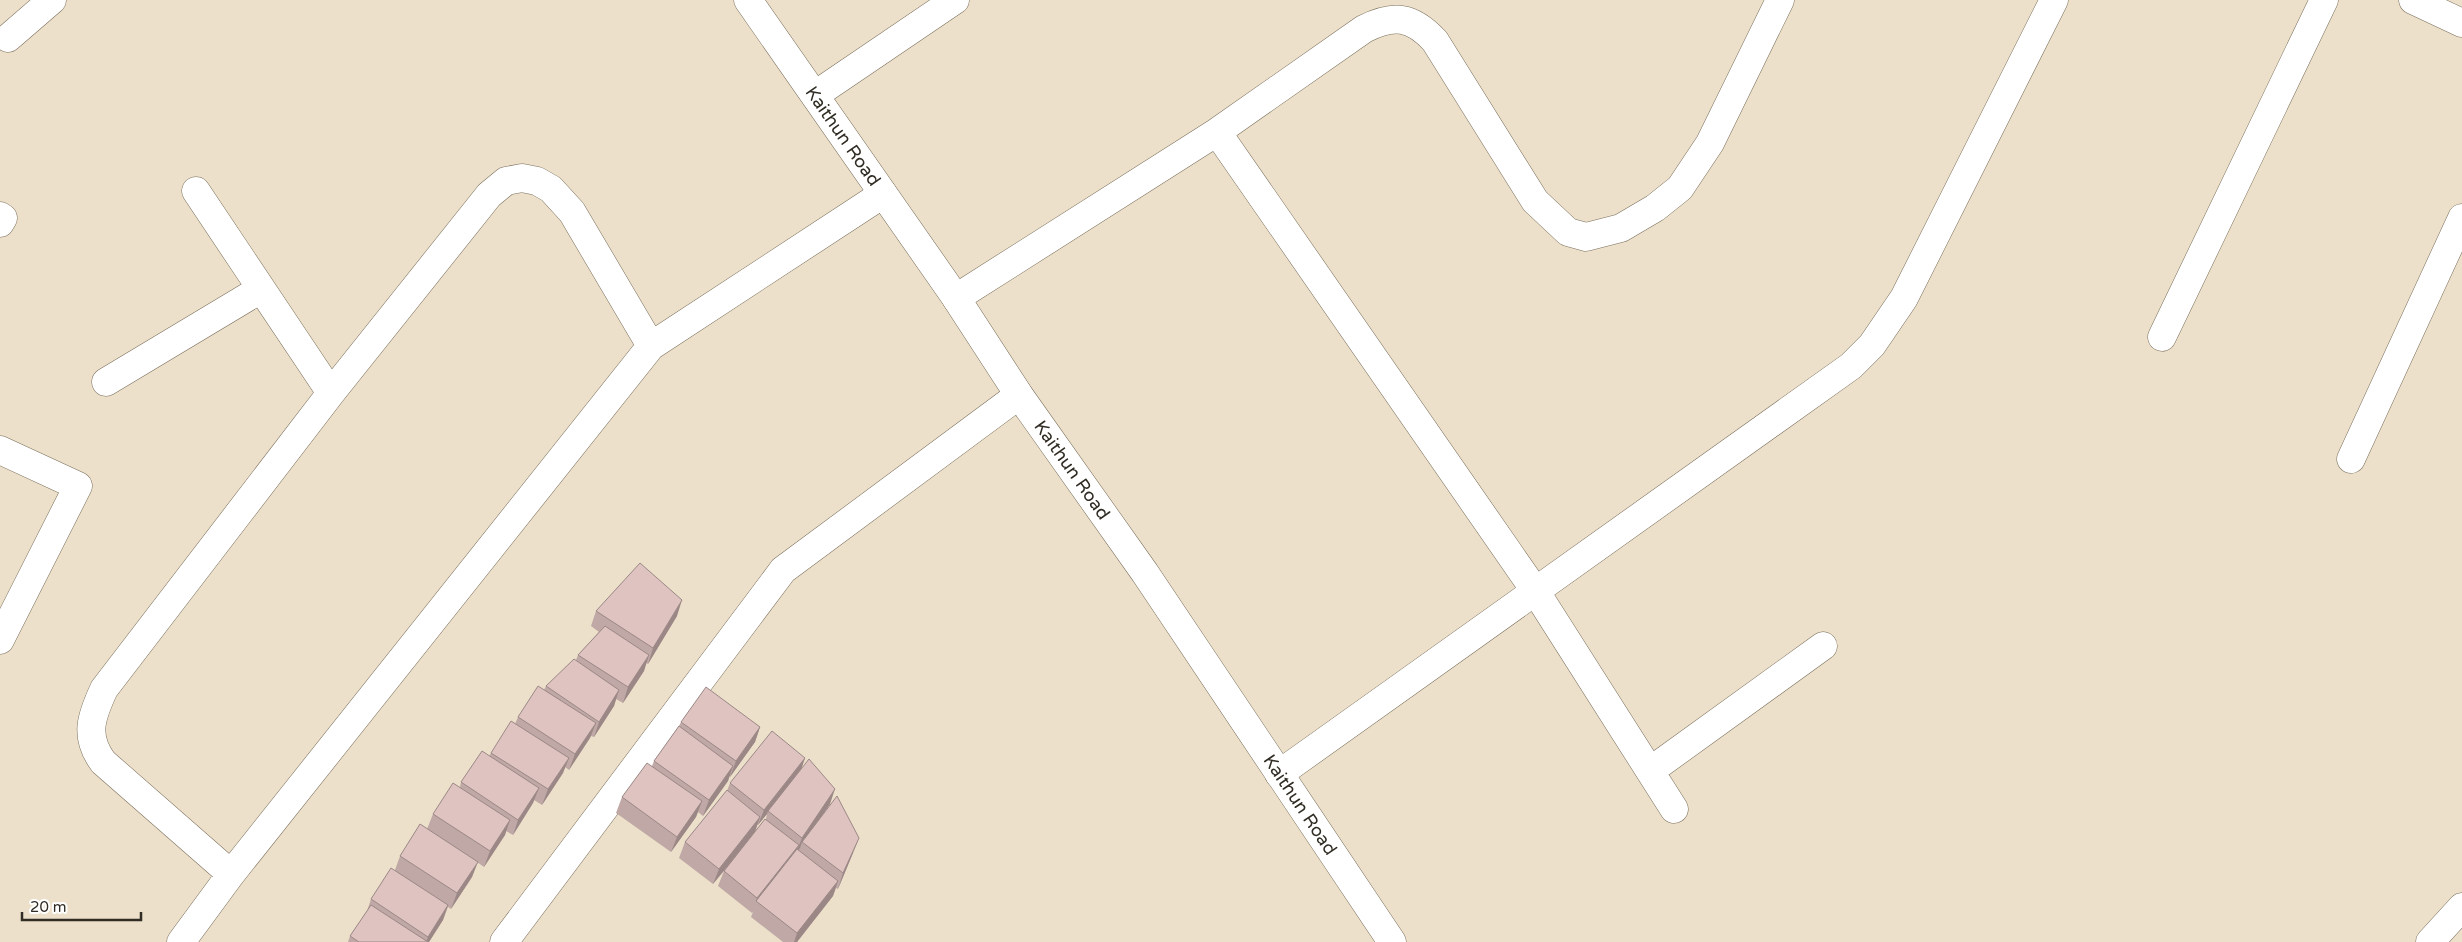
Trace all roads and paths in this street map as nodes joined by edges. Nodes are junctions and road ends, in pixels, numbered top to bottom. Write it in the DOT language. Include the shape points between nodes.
graph roads {
  1 [pos="52,0"];
  2 [pos="748,0"];
  3 [pos="956,0"];
  4 [pos="1780,0"];
  5 [pos="2054,0"];
  6 [pos="2324,0"];
  7 [pos="2413,0"];
  8 [pos="2462,23"];
  9 [pos="8,38"];
  10 [pos="814,95"];
  11 [pos="1217,132"];
  12 [pos="196,191"];
  13 [pos="883,194"];
  14 [pos="0,216"];
  15 [pos="2462,218"];
  16 [pos="0,223"];
  17 [pos="260,289"];
  18 [pos="956,298"];
  19 [pos="2162,337"];
  20 [pos="652,346"];
  21 [pos="106,382"];
  22 [pos="331,393"];
  23 [pos="1018,395"];
  24 [pos="0,450"];
  25 [pos="2351,460"];
  26 [pos="1536,592"];
  27 [pos="0,640"];
  28 [pos="1823,646"];
  29 [pos="1650,771"];
  30 [pos="1279,774"];
  31 [pos="1674,809"];
  32 [pos="231,874"];
  33 [pos="2462,907"];
  34 [pos="181,942"];
  35 [pos="504,942"];
  36 [pos="1392,942"];
  37 [pos="2430,942"];
  1 -- 9 [label="street"];
  2 -- 10 [label="street, Kaithun Road"];
  3 -- 10 [label="street"];
  4 -- 11 [label="street" via="1710,143 1690,175 1680,188 1655,208 1602,235 1586,237 1568,232 1550,218 1535,201 1435,41 1424,30 1399,19 1384,19 1364,29"];
  5 -- 26 [label="street" via="1904,298 1872,345 1851,366"];
  6 -- 19 [label="street"];
  7 -- 8 [label="street"];
  10 -- 13 [label="street, Kaithun Road"];
  11 -- 18 [label="street"];
  11 -- 26 [label="street"];
  12 -- 17 [label="street"];
  13 -- 18 [label="street, Kaithun Road"];
  13 -- 20 [label="street"];
  14 -- 16 [label="street"];
  15 -- 25 [label="street"];
  17 -- 21 [label="street"];
  17 -- 22 [label="street"];
  18 -- 23 [label="street, Kaithun Road"];
  20 -- 22 [label="street" via="572,212 551,189 537,181 522,178 506,181 488,194"];
  20 -- 32 [label="street"];
  22 -- 32 [label="street" via="104,689 96,707 91,735 94,749 104,762"];
  23 -- 30 [label="street, Kaithun Road" via="1145,573"];
  23 -- 35 [label="street" via="784,570"];
  24 -- 27 [label="street" via="78,486"];
  26 -- 29 [label="street"];
  26 -- 30 [label="street"];
  28 -- 29 [label="street"];
  29 -- 31 [label="street"];
  30 -- 36 [label="street, Kaithun Road"];
  32 -- 34 [label="street"];
  33 -- 37 [label="street"];
}
